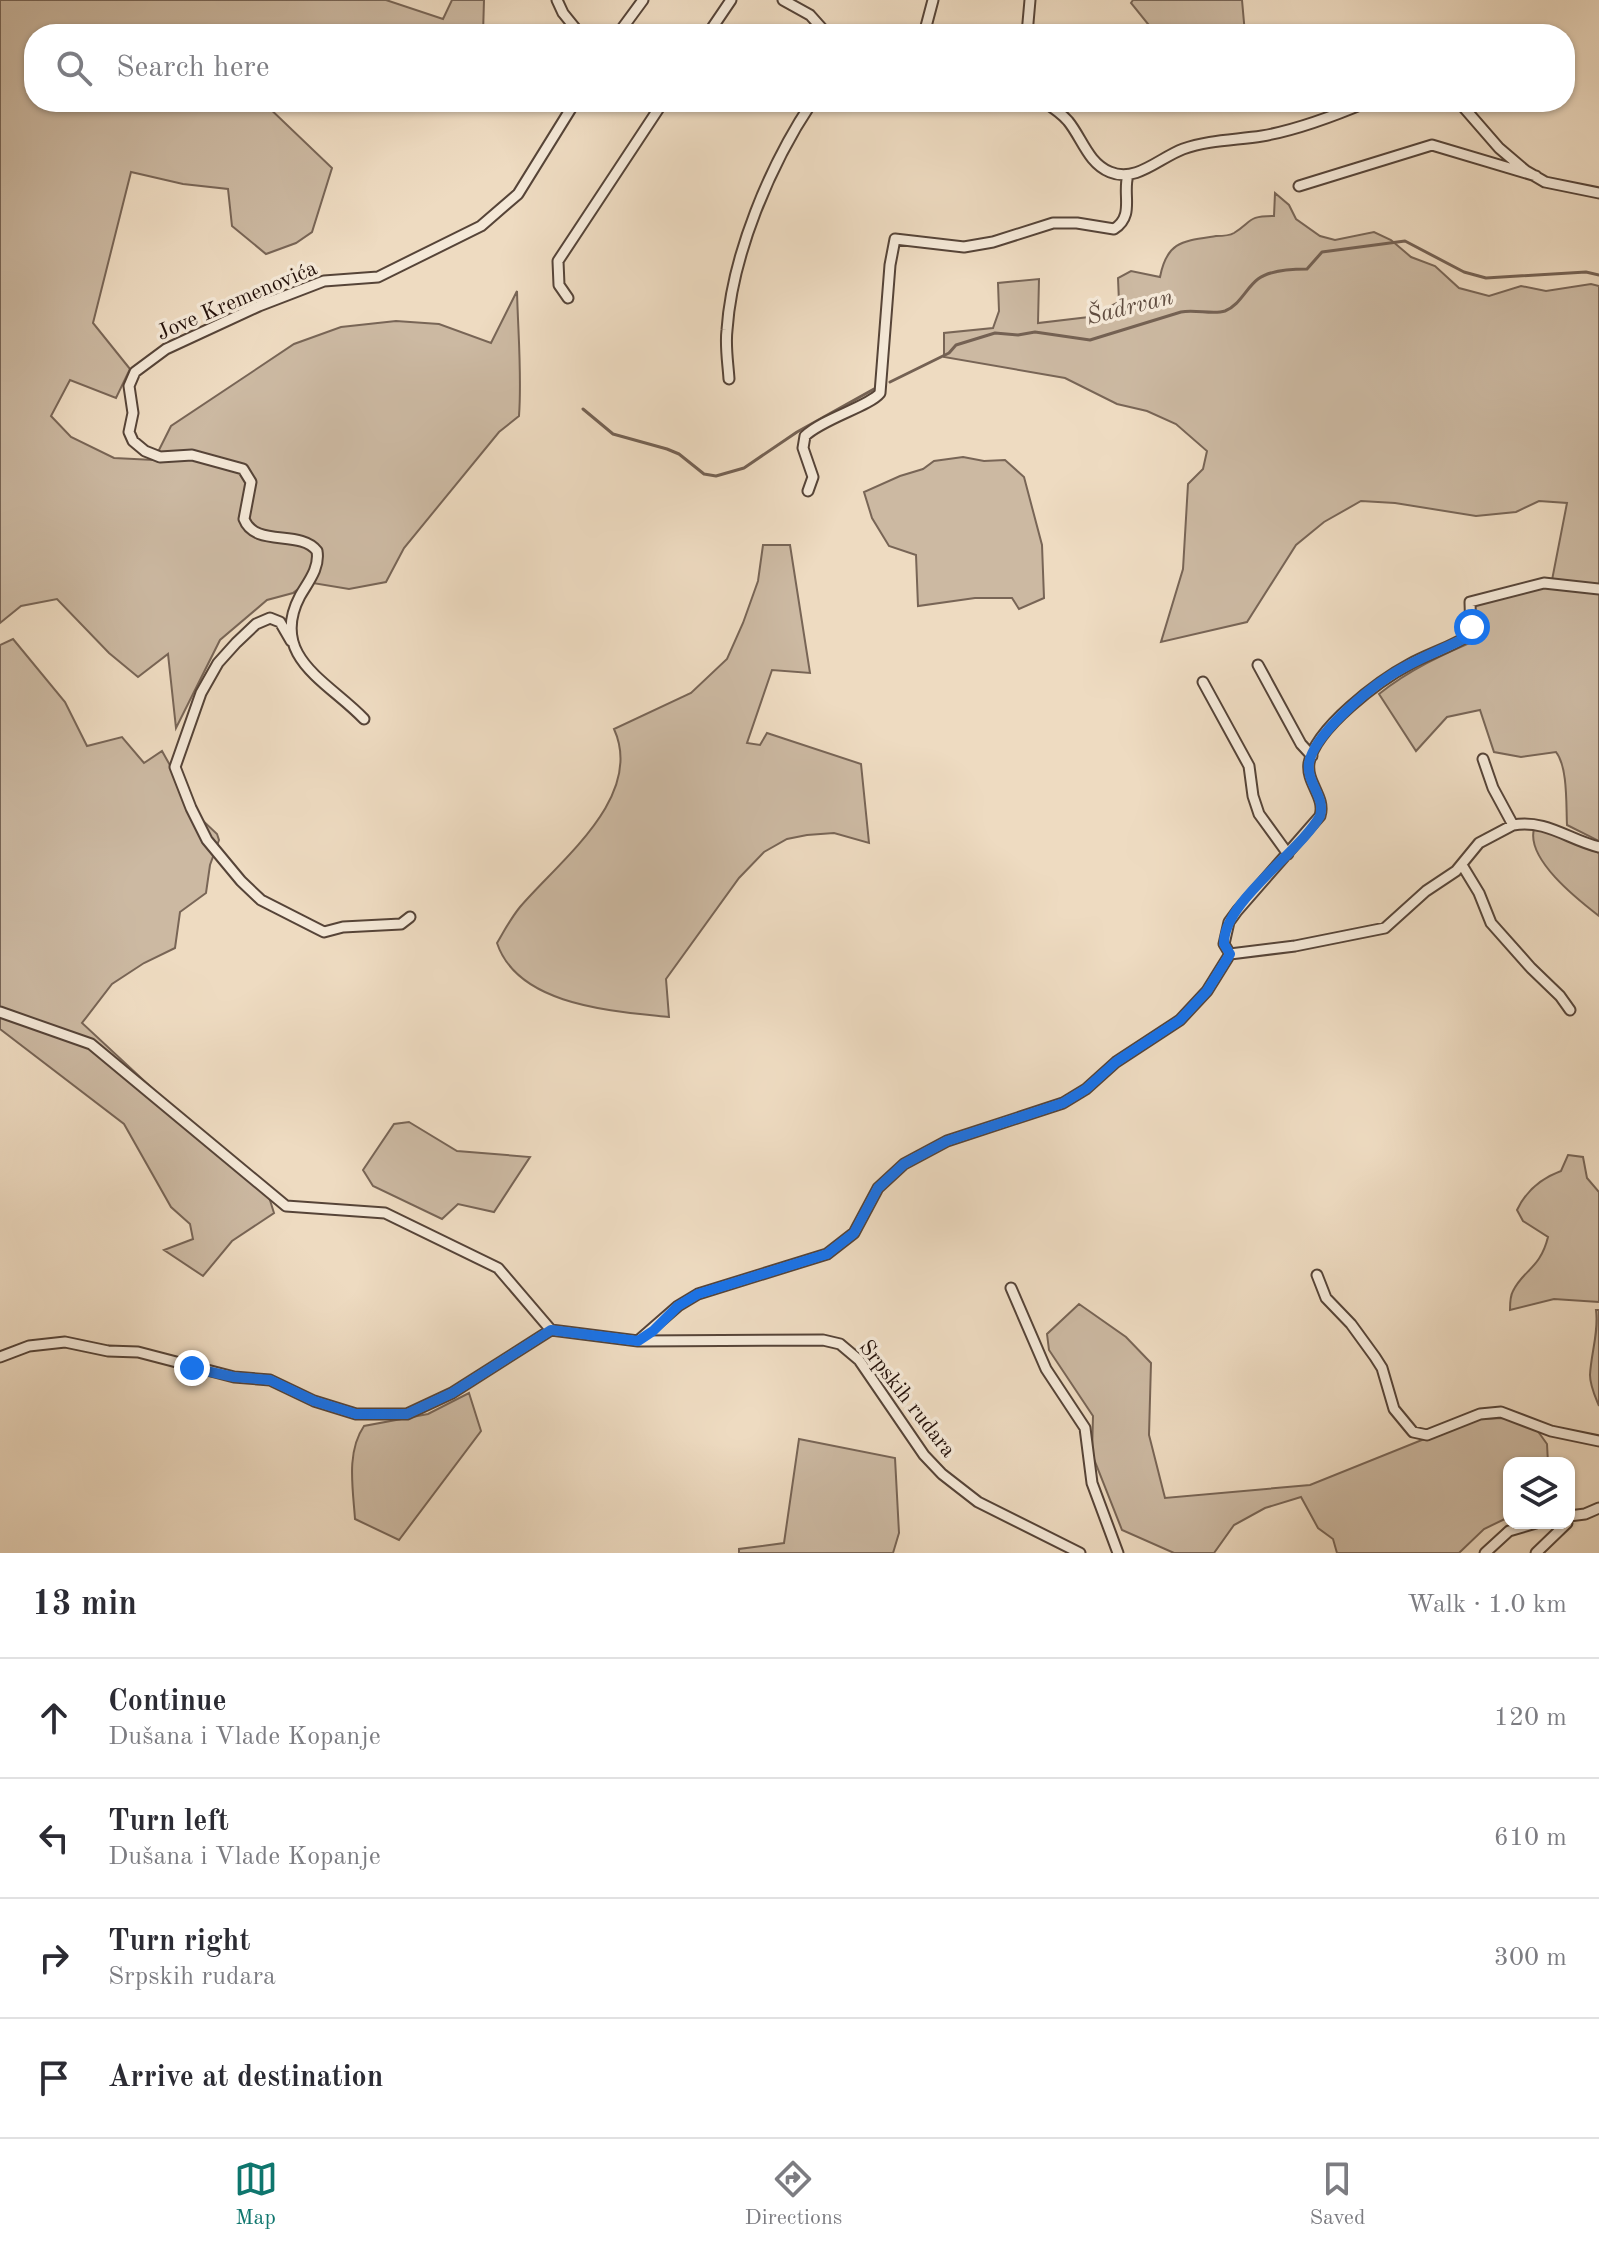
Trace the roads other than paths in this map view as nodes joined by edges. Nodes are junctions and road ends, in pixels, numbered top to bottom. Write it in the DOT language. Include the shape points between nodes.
graph roads {
  1 [pos="557,0"];
  2 [pos="643,0"];
  3 [pos="731,0"];
  4 [pos="783,0"];
  5 [pos="933,0"];
  6 [pos="1030,0"];
  7 [pos="572,24"];
  8 [pos="625,24"];
  9 [pos="715,24"];
  10 [pos="818,24"];
  11 [pos="927,24"];
  12 [pos="1028,24"];
  13 [pos="569,112"];
  14 [pos="656,112"];
  15 [pos="806,112"];
  16 [pos="1059,112"];
  17 [pos="1336,112"];
  18 [pos="1468,112"];
  19 [pos="1128,175"];
  20 [pos="1536,176"];
  21 [pos="1299,186"];
  22 [pos="1599,193"];
  23 [pos="568,298"];
  24 [pos="729,379"];
  25 [pos="808,491"];
  26 [pos="1599,589"];
  27 [pos="293,645"];
  28 [pos="1258,665"];
  29 [pos="1203,682"];
  30 [pos="364,719"];
  31 [pos="1312,756"];
  32 [pos="1483,759"];
  33 [pos="1513,825"];
  34 [pos="1599,847"];
  35 [pos="1288,854"];
  36 [pos="1462,865"];
  37 [pos="410,917"];
  38 [pos="1230,954"];
  39 [pos="1570,1010"];
  40 [pos="0,1012"];
  41 [pos="1317,1275"];
  42 [pos="1011,1288"];
  43 [pos="551,1330"];
  44 [pos="638,1341"];
  45 [pos="0,1357"];
  46 [pos="1599,1441"];
  47 [pos="1599,1508"];
  48 [pos="1575,1517"];
  49 [pos="1516,1529"];
  50 [pos="1560,1529"];
  51 [pos="1080,1553"];
  52 [pos="1118,1553"];
  53 [pos="1485,1553"];
  54 [pos="1536,1553"];
  1 -- 7 [label="street"];
  2 -- 8 [label="street"];
  3 -- 9 [label="street"];
  4 -- 10 [label="street"];
  5 -- 11 [label="street"];
  6 -- 12 [label="street"];
  13 -- 27 [label="street, Jove Kremenovića" via="518,194 481,226 378,277 324,281 259,306 166,349 131,379 129,432 136,445 160,457 192,455 238,466 251,482 245,524 260,534 304,541 317,551 317,565 296,606"];
  14 -- 23 [label="street" via="558,261 559,285"];
  15 -- 24 [label="street" via="771,177 742,256 726,332"];
  16 -- 19 [label="street" via="1098,164"];
  17 -- 19 [label="street" via="1262,136 1184,149"];
  18 -- 20 [label="street" via="1507,157"];
  19 -- 25 [label="street" via="1126,216 1114,229 1053,223 964,247 895,239 880,393 805,436 803,448 813,477"];
  20 -- 21 [label="street" via="1432,145"];
  20 -- 22 [label="street"];
  26 -- 31 [label="street" via="1544,583 1470,602 1471,634 1387,677 1338,720"];
  27 -- 30 [label="street" via="311,671"];
  27 -- 37 [label="street" via="280,622 263,619 210,676 175,767 191,808 207,840 261,900 324,932 401,924"];
  28 -- 31 [label="street"];
  29 -- 35 [label="street" via="1249,766 1259,814"];
  31 -- 35 [label="street" via="1310,777 1322,811"];
  32 -- 33 [label="street"];
  33 -- 34 [label="street" via="1549,827"];
  33 -- 36 [label="street" via="1479,843"];
  35 -- 38 [label="street" via="1229,922 1224,944"];
  36 -- 38 [label="street" via="1385,928"];
  36 -- 39 [label="street" via="1491,923"];
  38 -- 44 [label="street" via="1207,991 1180,1020 1116,1062 1086,1089 1063,1103 947,1141 904,1164 878,1188 854,1233 827,1254 698,1294"];
  40 -- 43 [label="street" via="91,1044 286,1206 385,1213 498,1268"];
  41 -- 46 [label="street" via="1326,1298 1382,1368 1394,1409 1413,1432 1427,1435 1480,1414 1501,1412 1551,1431"];
  42 -- 52 [label="street" via="1046,1369 1085,1428 1092,1483"];
  43 -- 44 [label="street, Srpskih rudara"];
  43 -- 45 [label="street" via="452,1393 407,1414 356,1414 270,1380 234,1377 138,1352 65,1342 29,1346"];
  44 -- 51 [label="street, Srpskih rudara" via="840,1344 859,1360 942,1474 978,1502"];
  47 -- 48 [label="street"];
  49 -- 53 [label="street"];
  50 -- 54 [label="street"];
}
